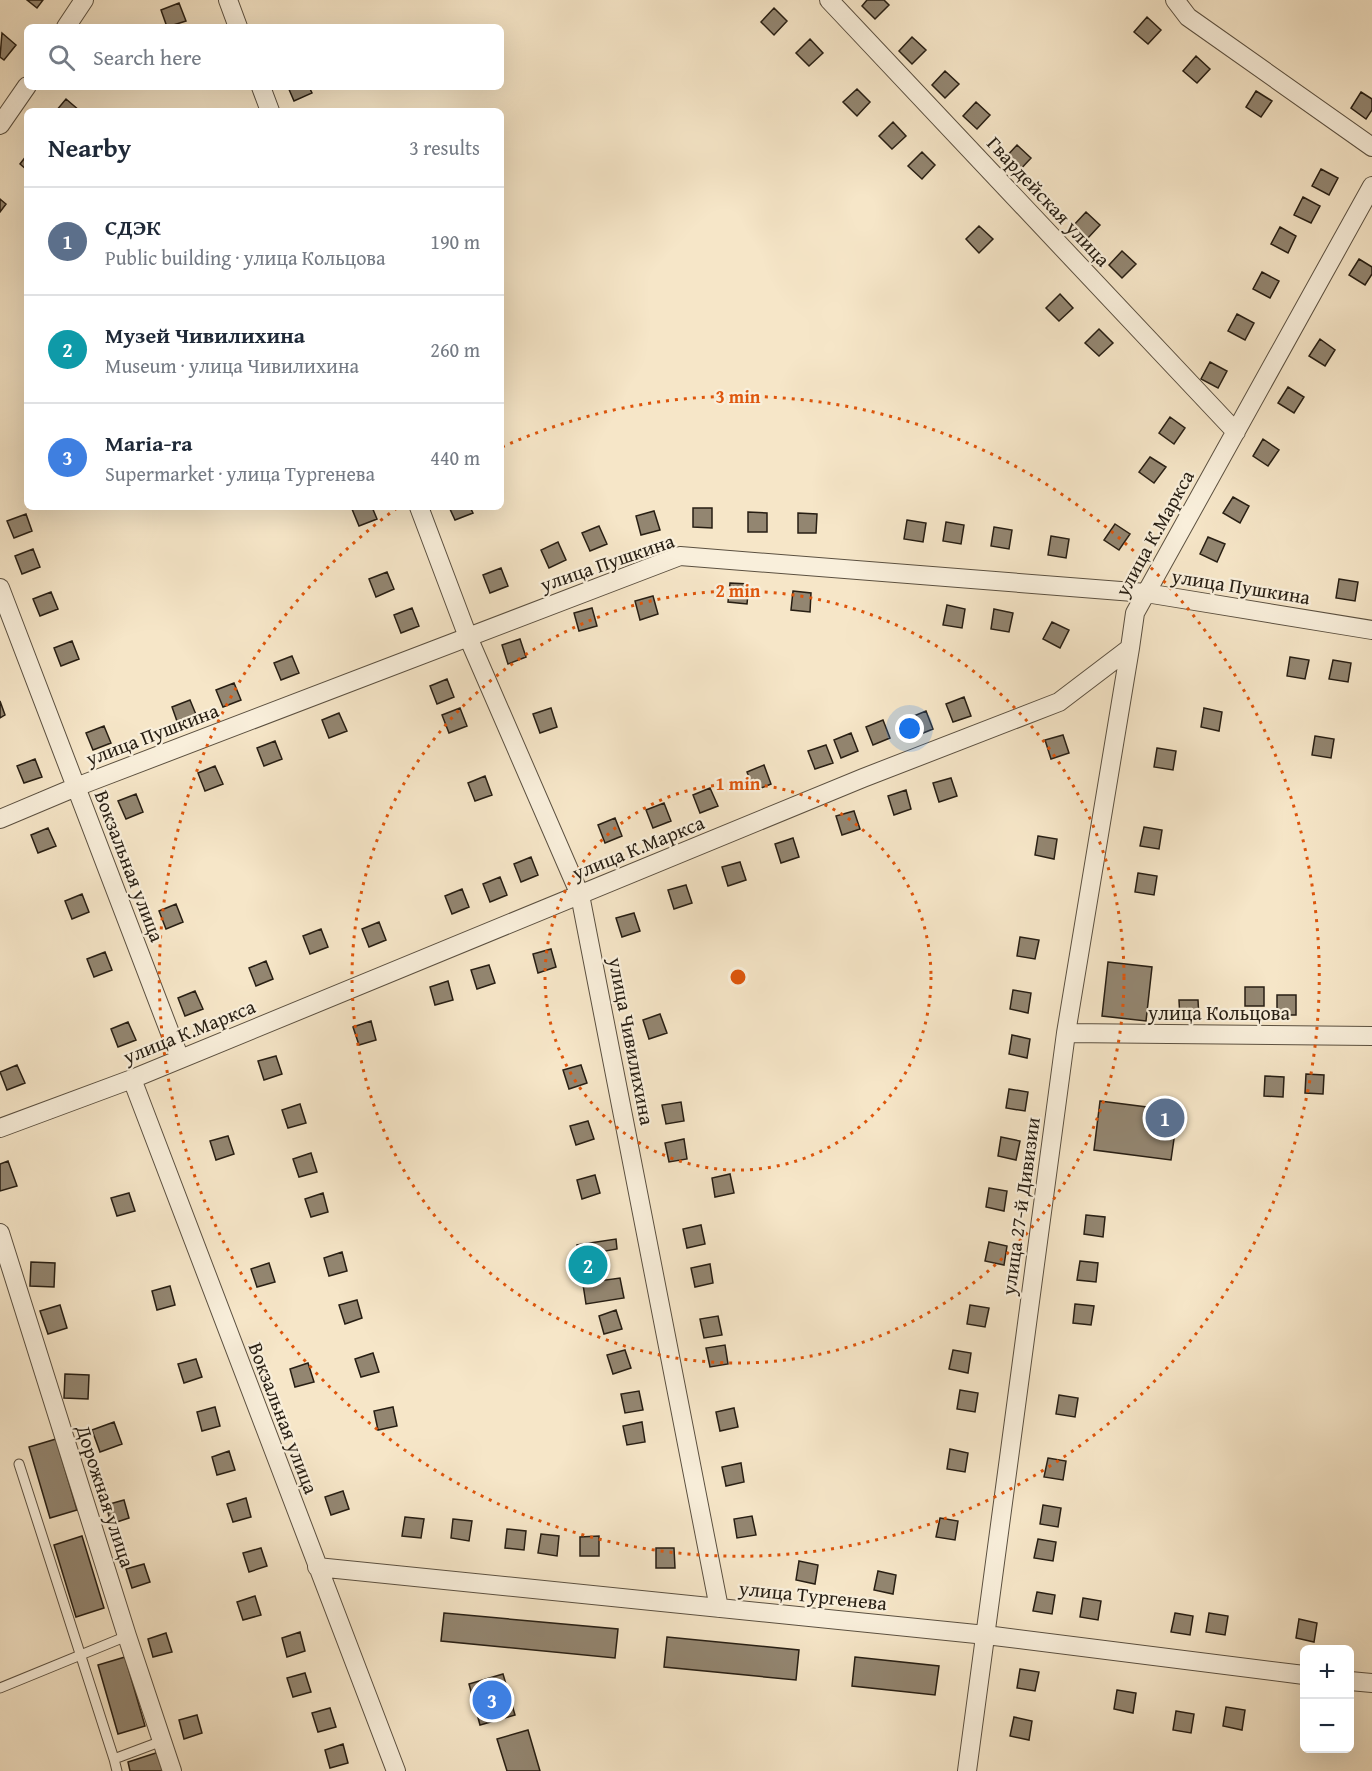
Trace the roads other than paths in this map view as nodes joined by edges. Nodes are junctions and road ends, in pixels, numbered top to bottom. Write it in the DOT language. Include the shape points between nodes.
graph roads {
  1 [pos="84,0"];
  2 [pos="228,0"];
  3 [pos="829,0"];
  4 [pos="1175,0"];
  5 [pos="68,24"];
  6 [pos="237,24"];
  7 [pos="24,90"];
  8 [pos="262,90"];
  9 [pos="269,108"];
  10 [pos="0,124"];
  11 [pos="1372,147"];
  12 [pos="1372,186"];
  13 [pos="1236,432"];
  14 [pos="420,510"];
  15 [pos="0,588"];
  16 [pos="1146,593"];
  17 [pos="1372,630"];
  18 [pos="468,637"];
  19 [pos="1130,648"];
  20 [pos="76,787"];
  21 [pos="0,819"];
  22 [pos="580,895"];
  23 [pos="1066,1034"];
  24 [pos="1372,1036"];
  25 [pos="180,1059"];
  26 [pos="132,1079"];
  27 [pos="0,1128"];
  28 [pos="0,1233"];
  29 [pos="19,1464"];
  30 [pos="317,1567"];
  31 [pos="719,1608"];
  32 [pos="986,1635"];
  33 [pos="127,1636"];
  34 [pos="81,1655"];
  35 [pos="1300,1674"];
  36 [pos="1354,1681"];
  37 [pos="1372,1683"];
  38 [pos="0,1688"];
  39 [pos="162,1741"];
  40 [pos="114,1759"];
  41 [pos="117,1771"];
  42 [pos="172,1771"];
  43 [pos="396,1771"];
  44 [pos="967,1771"];
  1 -- 5 [label="street"];
  2 -- 6 [label="street"];
  3 -- 13 [label="street, Гвардейская улица"];
  4 -- 11 [label="street" via="1188,17"];
  7 -- 10 [label="street"];
  8 -- 9 [label="street"];
  12 -- 13 [label="street, улица К.Маркса"];
  13 -- 16 [label="street, улица К.Маркса"];
  14 -- 18 [label="street, улица Чивилихина"];
  15 -- 20 [label="street, Вокзальная улица"];
  16 -- 17 [label="street, улица Пушкина"];
  16 -- 18 [label="street, улица Пушкина" via="680,556"];
  16 -- 19 [label="street, улица К.Маркса" via="1136,613"];
  18 -- 20 [label="street, улица Пушкина"];
  18 -- 22 [label="street, улица Чивилихина"];
  19 -- 22 [label="street, улица К.Маркса" via="1059,702"];
  19 -- 23 [label="street, улица 27-й Дивизии"];
  20 -- 21 [label="street, улица Пушкина"];
  20 -- 25 [label="street, Вокзальная улица"];
  22 -- 25 [label="street, улица К.Маркса"];
  22 -- 31 [label="street, улица Чивилихина"];
  23 -- 24 [label="street, улица Кольцова"];
  23 -- 32 [label="street, улица 27-й Дивизии"];
  25 -- 26 [label="street, улица К.Маркса"];
  26 -- 27 [label="street, улица К.Маркса"];
  26 -- 30 [label="street, Вокзальная улица"];
  28 -- 33 [label="street, Дорожная улица"];
  29 -- 34 [label="lane"];
  30 -- 31 [label="street, улица Тургенева"];
  30 -- 43 [label="street, Вокзальная улица"];
  31 -- 32 [label="street, улица Тургенева"];
  32 -- 35 [label="street, улица Тургенева"];
  32 -- 44 [label="street, улица 27-й Дивизии"];
  33 -- 34 [label="lane"];
  33 -- 39 [label="street, Дорожная улица"];
  34 -- 38 [label="lane"];
  34 -- 40 [label="lane"];
  36 -- 37 [label="street"];
  39 -- 40 [label="lane"];
  39 -- 42 [label="street, Дорожная улица"];
  40 -- 41 [label="lane"];
}
